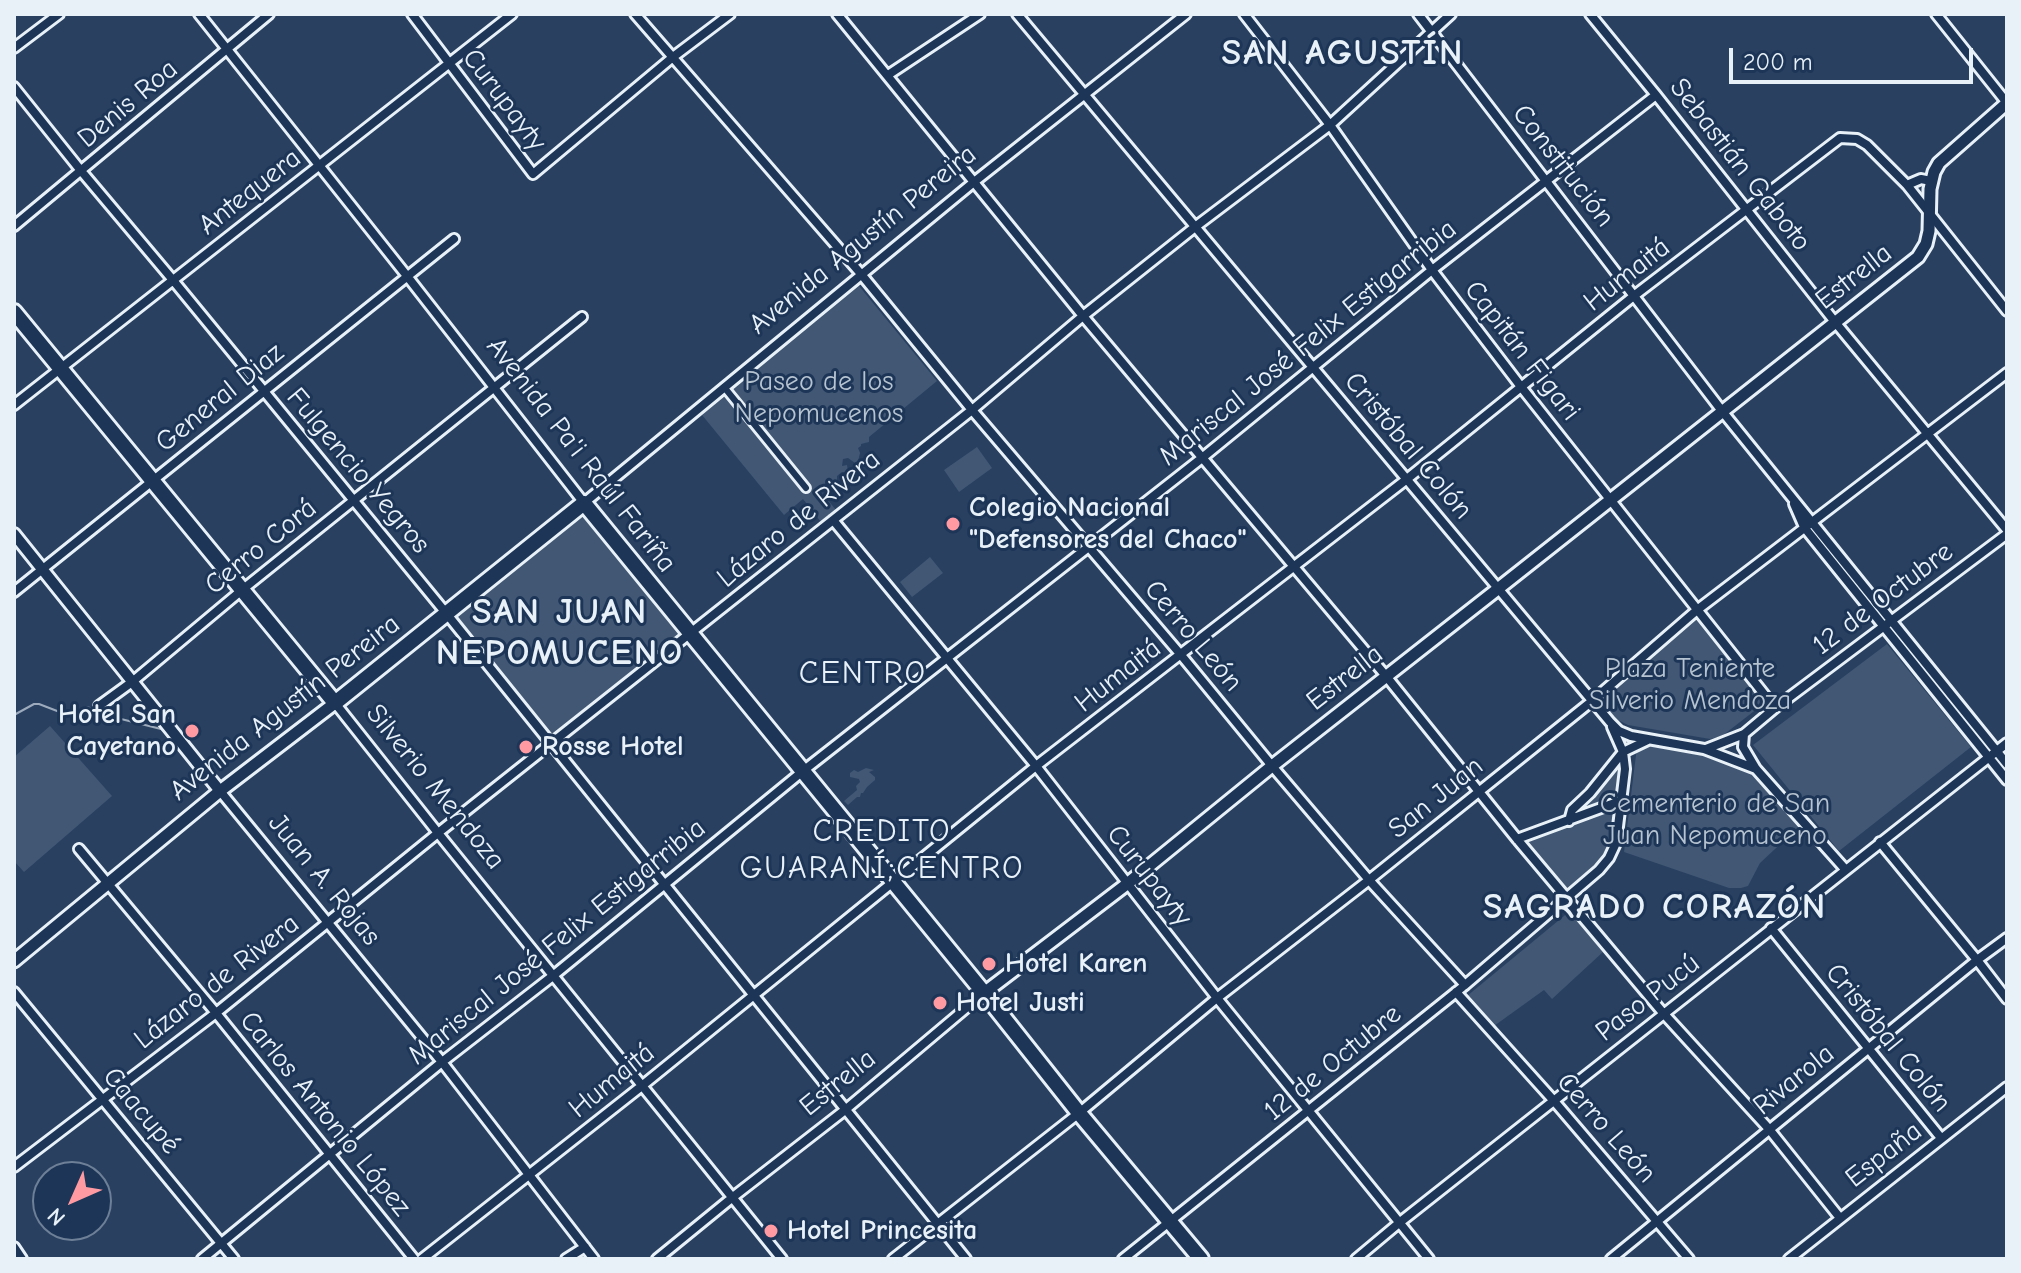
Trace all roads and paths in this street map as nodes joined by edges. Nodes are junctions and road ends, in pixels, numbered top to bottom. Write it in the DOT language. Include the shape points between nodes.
graph roads {
  1 [pos="59,14"];
  2 [pos="199,14"];
  3 [pos="269,14"];
  4 [pos="412,14"];
  5 [pos="512,14"];
  6 [pos="635,14"];
  7 [pos="730,14"];
  8 [pos="837,14"];
  9 [pos="980,14"];
  10 [pos="1017,14"];
  11 [pos="1186,14"];
  12 [pos="1244,14"];
  13 [pos="1418,14"];
  14 [pos="1451,14"];
  15 [pos="1590,14"];
  16 [pos="1936,14"];
  17 [pos="1431,31"];
  18 [pos="14,48"];
  19 [pos="227,49"];
  20 [pos="673,57"];
  21 [pos="450,64"];
  22 [pos="888,75"];
  23 [pos="14,87"];
  24 [pos="1084,95"];
  25 [pos="1656,95"];
  26 [pos="2007,103"];
  27 [pos="1330,125"];
  28 [pos="320,166"];
  29 [pos="82,172"];
  30 [pos="1546,181"];
  31 [pos="1931,181"];
  32 [pos="974,182"];
  33 [pos="1907,185"];
  34 [pos="1747,210"];
  35 [pos="1929,213"];
  36 [pos="14,226"];
  37 [pos="1195,227"];
  38 [pos="454,239"];
  39 [pos="1432,270"];
  40 [pos="861,274"];
  41 [pos="407,276"];
  42 [pos="172,279"];
  43 [pos="1635,295"];
  44 [pos="2007,311"];
  45 [pos="14,312"];
  46 [pos="1083,316"];
  47 [pos="582,317"];
  48 [pos="1835,322"];
  49 [pos="1312,367"];
  50 [pos="60,368"];
  51 [pos="2007,373"];
  52 [pos="724,387"];
  53 [pos="494,388"];
  54 [pos="1522,388"];
  55 [pos="263,391"];
  56 [pos="14,405"];
  57 [pos="972,410"];
  58 [pos="1722,411"];
  59 [pos="1926,433"];
  60 [pos="1202,458"];
  61 [pos="1407,479"];
  62 [pos="152,482"];
  63 [pos="806,488"];
  64 [pos="1610,500"];
  65 [pos="354,501"];
  66 [pos="584,503"];
  67 [pos="833,520"];
  68 [pos="1808,524"];
  69 [pos="2007,532"];
  70 [pos="14,534"];
  71 [pos="1088,546"];
  72 [pos="1294,567"];
  73 [pos="43,569"];
  74 [pos="1499,588"];
  75 [pos="242,590"];
  76 [pos="14,592"];
  77 [pos="1697,610"];
  78 [pos="446,613"];
  79 [pos="1888,623"];
  80 [pos="690,634"];
  81 [pos="1181,655"];
  82 [pos="948,657"];
  83 [pos="1386,676"];
  84 [pos="132,682"];
  85 [pos="1592,701"];
  86 [pos="335,703"];
  87 [pos="99,706"];
  88 [pos="1775,708"];
  89 [pos="1610,722"];
  90 [pos="1744,734"];
  91 [pos="1649,739"];
  92 [pos="550,743"];
  93 [pos="2007,743"];
  94 [pos="1704,749"];
  95 [pos="1623,752"];
  96 [pos="1992,754"];
  97 [pos="2007,764"];
  98 [pos="1036,766"];
  99 [pos="1272,766"];
  100 [pos="1756,769"];
  101 [pos="803,771"];
  102 [pos="2007,780"];
  103 [pos="220,791"];
  104 [pos="1479,791"];
  105 [pos="1620,801"];
  106 [pos="1569,821"];
  107 [pos="438,833"];
  108 [pos="1517,839"];
  109 [pos="1880,842"];
  110 [pos="79,849"];
  111 [pos="1845,869"];
  112 [pos="1369,880"];
  113 [pos="893,881"];
  114 [pos="108,883"];
  115 [pos="665,884"];
  116 [pos="1127,884"];
  117 [pos="1567,898"];
  118 [pos="328,923"];
  119 [pos="1771,928"];
  120 [pos="2007,938"];
  121 [pos="1977,960"];
  122 [pos="14,961"];
  123 [pos="554,975"];
  124 [pos="1465,985"];
  125 [pos="14,992"];
  126 [pos="1456,992"];
  127 [pos="984,993"];
  128 [pos="754,994"];
  129 [pos="1217,998"];
  130 [pos="2007,999"];
  131 [pos="216,1013"];
  132 [pos="1664,1014"];
  133 [pos="1869,1048"];
  134 [pos="442,1062"];
  135 [pos="643,1085"];
  136 [pos="2007,1087"];
  137 [pos="102,1099"];
  138 [pos="1554,1101"];
  139 [pos="845,1110"];
  140 [pos="1309,1110"];
  141 [pos="1079,1113"];
  142 [pos="1769,1129"];
  143 [pos="1941,1138"];
  144 [pos="331,1154"];
  145 [pos="14,1167"];
  146 [pos="530,1175"];
  147 [pos="733,1197"];
  148 [pos="1840,1218"];
  149 [pos="1658,1221"];
  150 [pos="1170,1222"];
  151 [pos="1399,1223"];
  152 [pos="938,1224"];
  153 [pos="222,1243"];
  154 [pos="14,1247"];
  155 [pos="585,1247"];
  156 [pos="22,1259"];
  157 [pos="202,1259"];
  158 [pos="234,1259"];
  159 [pos="414,1259"];
  160 [pos="422,1259"];
  161 [pos="566,1259"];
  162 [pos="594,1259"];
  163 [pos="657,1259"];
  164 [pos="782,1259"];
  165 [pos="893,1259"];
  166 [pos="966,1259"];
  167 [pos="1123,1259"];
  168 [pos="1201,1259"];
  169 [pos="1356,1259"];
  170 [pos="1429,1259"];
  171 [pos="1611,1259"];
  172 [pos="1689,1259"];
  173 [pos="1789,1259"];
  1 -- 18 [label="street"];
  2 -- 19 [label="street, Avenida Pa'i Raúl Fariña"];
  3 -- 19 [label="street, Denis Roa"];
  4 -- 21 [label="street, Curupayty"];
  5 -- 21 [label="street, Antequera"];
  6 -- 20 [label="street, Cerro León"];
  7 -- 20 [label="street"];
  8 -- 22 [label="street"];
  9 -- 22 [label="street"];
  10 -- 24 [label="street, Cristóbal Colón"];
  11 -- 24 [label="street, Avenida Agustín Pereira"];
  12 -- 27 [label="street, Capitán Figari"];
  13 -- 17 [label="street, Constitución"];
  14 -- 17 [label="street, Lázaro de Rivera"];
  15 -- 25 [label="street, Sebastián Gaboto"];
  16 -- 26 [label="street"];
  17 -- 27 [label="street, Lázaro de Rivera"];
  17 -- 30 [label="street, Constitución"];
  19 -- 28 [label="street, Avenida Pa'i Raúl Fariña"];
  19 -- 29 [label="street, Denis Roa"];
  20 -- 21 [label="street, Curupayty" via="533,174"];
  20 -- 40 [label="street, Cerro León"];
  21 -- 28 [label="street, Antequera"];
  22 -- 32 [label="street"];
  23 -- 29 [label="street, Fulgencio Yegros"];
  24 -- 32 [label="street, Avenida Agustín Pereira"];
  24 -- 37 [label="street, Cristóbal Colón"];
  25 -- 30 [label="street, Mariscal José Felix Estigarribia"];
  25 -- 34 [label="street, Sebastián Gaboto"];
  26 -- 31 [label="main road" via="1939,163"];
  27 -- 37 [label="street, Lázaro de Rivera"];
  27 -- 39 [label="street, Capitán Figari"];
  28 -- 41 [label="street, Avenida Pa'i Raúl Fariña"];
  28 -- 42 [label="street, Antequera"];
  29 -- 36 [label="street, Denis Roa"];
  29 -- 42 [label="street, Fulgencio Yegros"];
  30 -- 39 [label="street, Mariscal José Felix Estigarribia"];
  30 -- 43 [label="street, Constitución"];
  31 -- 33 [label="street"];
  31 -- 35 [label="main road, Estrella"];
  32 -- 40 [label="street, Avenida Agustín Pereira"];
  32 -- 46 [label="street"];
  33 -- 34 [label="street, Humaitá" via="1867,145 1840,138"];
  33 -- 35 [label="street"];
  34 -- 43 [label="street, Humaitá"];
  34 -- 48 [label="street, Sebastián Gaboto"];
  35 -- 44 [label="street"];
  35 -- 48 [label="main road, Estrella" via="1926,244 1918,257"];
  37 -- 46 [label="street, Lázaro de Rivera"];
  37 -- 49 [label="street, Cristóbal Colón"];
  38 -- 41 [label="street, General Diaz"];
  39 -- 49 [label="street, Mariscal José Felix Estigarribia"];
  39 -- 54 [label="street, Capitán Figari"];
  40 -- 52 [label="street, Avenida Agustín Pereira"];
  40 -- 57 [label="street, Cerro León"];
  41 -- 53 [label="street, Avenida Pa'i Raúl Fariña"];
  41 -- 55 [label="street, General Diaz"];
  42 -- 50 [label="street, Antequera"];
  42 -- 55 [label="street, Fulgencio Yegros"];
  43 -- 54 [label="street, Humaitá"];
  43 -- 58 [label="street, Constitución"];
  45 -- 50 [label="highway, Silverio Mendoza"];
  46 -- 57 [label="street, Lázaro de Rivera"];
  46 -- 60 [label="street"];
  47 -- 53 [label="street, Cerro Corá"];
  48 -- 58 [label="main road, Estrella"];
  48 -- 59 [label="street, Sebastián Gaboto"];
  49 -- 60 [label="street, Mariscal José Felix Estigarribia"];
  49 -- 61 [label="street, Cristóbal Colón"];
  50 -- 56 [label="street, Antequera"];
  50 -- 62 [label="highway, Silverio Mendoza"];
  51 -- 59 [label="street, San Juan"];
  52 -- 63 [label="street"];
  52 -- 66 [label="street, Avenida Agustín Pereira"];
  53 -- 65 [label="street, Cerro Corá"];
  53 -- 66 [label="street, Avenida Pa'i Raúl Fariña"];
  54 -- 61 [label="street, Humaitá"];
  54 -- 64 [label="street, Capitán Figari"];
  55 -- 62 [label="street, General Diaz"];
  55 -- 65 [label="street, Fulgencio Yegros"];
  57 -- 67 [label="street, Lázaro de Rivera"];
  57 -- 71 [label="street, Cerro León"];
  58 -- 64 [label="main road, Estrella"];
  58 -- 68 [label="street, Constitución"];
  59 -- 68 [label="street, San Juan"];
  59 -- 69 [label="street, Sebastián Gaboto"];
  60 -- 71 [label="street, Mariscal José Felix Estigarribia"];
  60 -- 72 [label="street"];
  61 -- 72 [label="street, Humaitá"];
  61 -- 74 [label="street, Cristóbal Colón"];
  62 -- 73 [label="street, General Diaz"];
  62 -- 75 [label="highway, Silverio Mendoza"];
  64 -- 74 [label="main road, Estrella"];
  64 -- 77 [label="street, Capitán Figari"];
  65 -- 75 [label="street, Cerro Corá"];
  65 -- 78 [label="street, Fulgencio Yegros"];
  66 -- 78 [label="highway, Avenida Agustín Pereira"];
  66 -- 80 [label="highway, Avenida Pa'i Raúl Fariña"];
  67 -- 80 [label="street, Lázaro de Rivera"];
  67 -- 82 [label="street, Curupayty"];
  68 -- 77 [label="street, San Juan"];
  68 -- 79 [label="street, Constitución"];
  69 -- 79 [label="street, 12 de Octubre"];
  70 -- 73 [label="street, Juan A. Rojas"];
  71 -- 81 [label="street, Cerro León"];
  71 -- 82 [label="street, Mariscal José Felix Estigarribia"];
  72 -- 81 [label="street, Humaitá"];
  72 -- 83 [label="street"];
  73 -- 76 [label="street, General Diaz"];
  73 -- 84 [label="street, Juan A. Rojas"];
  74 -- 83 [label="main road, Estrella"];
  74 -- 85 [label="street, Cristóbal Colón"];
  75 -- 84 [label="street, Cerro Corá"];
  75 -- 86 [label="highway, Silverio Mendoza"];
  77 -- 85 [label="street, San Juan"];
  77 -- 88 [label="street, Capitán Figari"];
  78 -- 86 [label="highway, Avenida Agustín Pereira"];
  78 -- 92 [label="street, Fulgencio Yegros"];
  79 -- 88 [label="street, 12 de Octubre"];
  79 -- 96 [label="street, Constitución"];
  80 -- 92 [label="street, Lázaro de Rivera"];
  80 -- 101 [label="highway, Avenida Pa'i Raúl Fariña"];
  81 -- 98 [label="street, Humaitá"];
  81 -- 99 [label="street, Cerro León"];
  82 -- 98 [label="street, Curupayty"];
  82 -- 101 [label="street, Mariscal José Felix Estigarribia"];
  83 -- 99 [label="main road, Estrella"];
  83 -- 104 [label="street"];
  84 -- 87 [label="street, Cerro Corá"];
  84 -- 103 [label="street, Juan A. Rojas"];
  85 -- 89 [label="street, Cristóbal Colón"];
  85 -- 104 [label="street, San Juan"];
  86 -- 103 [label="main road, Avenida Agustín Pereira"];
  86 -- 107 [label="street, Silverio Mendoza"];
  88 -- 90 [label="street, 12 de Octubre"];
  89 -- 91 [label="street" via="1619,731"];
  89 -- 95 [label="street"];
  90 -- 94 [label="street, 12 de Octubre"];
  90 -- 100 [label="street" via="1743,747"];
  91 -- 94 [label="street"];
  91 -- 95 [label="street"];
  92 -- 107 [label="street, Lázaro de Rivera"];
  92 -- 115 [label="street, Fulgencio Yegros"];
  93 -- 96 [label="street, Paso Pucú"];
  94 -- 100 [label="street"];
  95 -- 105 [label="street, 12 de Octubre"];
  95 -- 106 [label="street" via="1572,810"];
  96 -- 97 [label="street, Constitución"];
  96 -- 102 [label="street, Constitución"];
  96 -- 109 [label="street, Paso Pucú"];
  98 -- 113 [label="street, Humaitá"];
  98 -- 116 [label="street, Curupayty"];
  99 -- 112 [label="street, Cerro León"];
  99 -- 116 [label="main road, Estrella"];
  100 -- 111 [label="street"];
  101 -- 113 [label="highway, Avenida Pa'i Raúl Fariña"];
  101 -- 115 [label="street, Mariscal José Felix Estigarribia"];
  103 -- 114 [label="main road, Avenida Agustín Pereira"];
  103 -- 118 [label="street, Juan A. Rojas"];
  104 -- 108 [label="street"];
  104 -- 112 [label="street, San Juan"];
  105 -- 106 [label="street"];
  105 -- 117 [label="street, 12 de Octubre" via="1616,843 1609,858"];
  106 -- 108 [label="street"];
  107 -- 118 [label="street, Lázaro de Rivera"];
  107 -- 123 [label="street, Silverio Mendoza"];
  108 -- 117 [label="street"];
  109 -- 111 [label="street, Paso Pucú"];
  109 -- 121 [label="street"];
  110 -- 114 [label="street, Carlos Antonio López"];
  111 -- 119 [label="street, Paso Pucú"];
  112 -- 124 [label="street, Cerro León"];
  112 -- 129 [label="street, San Juan"];
  113 -- 127 [label="highway, Avenida Pa'i Raúl Fariña"];
  113 -- 128 [label="street, Humaitá"];
  114 -- 122 [label="main road, Avenida Agustín Pereira"];
  114 -- 131 [label="street, Carlos Antonio López"];
  115 -- 123 [label="street, Mariscal José Felix Estigarribia"];
  115 -- 128 [label="street, Fulgencio Yegros"];
  116 -- 127 [label="main road, Estrella"];
  116 -- 129 [label="street, Curupayty"];
  117 -- 124 [label="street, 12 de Octubre"];
  117 -- 132 [label="street"];
  118 -- 131 [label="street, Lázaro de Rivera"];
  118 -- 134 [label="street, Juan A. Rojas"];
  119 -- 132 [label="street, Paso Pucú"];
  119 -- 133 [label="street, Cristóbal Colón"];
  120 -- 121 [label="street, Rivarola"];
  121 -- 130 [label="street"];
  121 -- 133 [label="street, Rivarola"];
  123 -- 134 [label="street, Mariscal José Felix Estigarribia"];
  123 -- 135 [label="street, Silverio Mendoza"];
  124 -- 126 [label="street, 12 de Octubre"];
  125 -- 137 [label="street, Caacupé"];
  126 -- 138 [label="street, Cerro León"];
  126 -- 140 [label="street, 12 de Octubre"];
  127 -- 139 [label="street, Estrella"];
  127 -- 141 [label="highway, Avenida Pa'i Raúl Fariña"];
  128 -- 135 [label="street, Humaitá"];
  128 -- 139 [label="street, Fulgencio Yegros"];
  129 -- 140 [label="street, Curupayty"];
  129 -- 141 [label="street, San Juan"];
  131 -- 137 [label="street, Lázaro de Rivera"];
  131 -- 144 [label="street, Carlos Antonio López"];
  132 -- 138 [label="street, Paso Pucú"];
  132 -- 142 [label="street"];
  133 -- 142 [label="street, Rivarola"];
  133 -- 143 [label="street, Cristóbal Colón"];
  134 -- 144 [label="street, Mariscal José Felix Estigarribia"];
  134 -- 146 [label="street, Juan A. Rojas"];
  135 -- 146 [label="street, Humaitá"];
  135 -- 147 [label="street, Silverio Mendoza"];
  136 -- 143 [label="street, España"];
  137 -- 145 [label="street, Lázaro de Rivera"];
  137 -- 153 [label="street, Caacupé"];
  138 -- 149 [label="street, Cerro León"];
  138 -- 151 [label="street, Paso Pucú"];
  139 -- 147 [label="street, Estrella"];
  139 -- 152 [label="street, Fulgencio Yegros"];
  140 -- 150 [label="street, 12 de Octubre"];
  140 -- 151 [label="street, Curupayty"];
  141 -- 150 [label="highway, Avenida Pa'i Raúl Fariña"];
  141 -- 152 [label="street, San Juan"];
  142 -- 148 [label="street"];
  142 -- 149 [label="street, Rivarola"];
  143 -- 148 [label="street, España"];
  144 -- 153 [label="street, Mariscal José Felix Estigarribia"];
  144 -- 159 [label="street, Carlos Antonio López"];
  146 -- 155 [label="street, Juan A. Rojas"];
  146 -- 160 [label="street, Humaitá"];
  147 -- 163 [label="street, Estrella"];
  147 -- 164 [label="street, Silverio Mendoza"];
  148 -- 173 [label="street, España"];
  149 -- 171 [label="street, Rivarola"];
  149 -- 172 [label="street, Cerro León"];
  150 -- 167 [label="street, 12 de Octubre"];
  150 -- 168 [label="highway, Avenida Pa'i Raúl Fariña"];
  151 -- 169 [label="street, Paso Pucú"];
  151 -- 170 [label="street, Curupayty"];
  152 -- 165 [label="street, San Juan"];
  152 -- 166 [label="street, Fulgencio Yegros"];
  153 -- 157 [label="street, Mariscal José Felix Estigarribia"];
  153 -- 158 [label="street, Caacupé"];
  154 -- 156 [label="street"];
  155 -- 161 [label="street"];
  155 -- 162 [label="street, Juan A. Rojas"];
}
